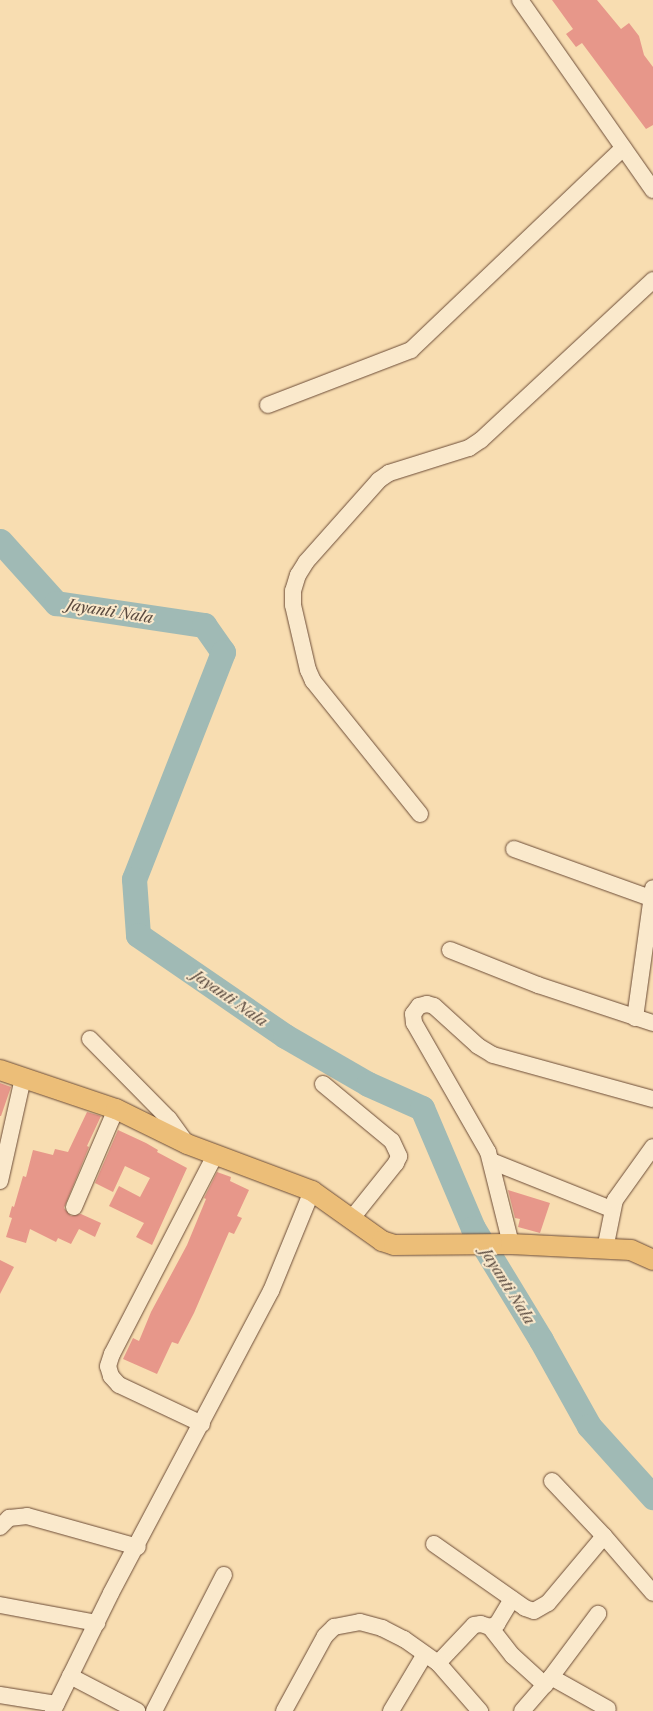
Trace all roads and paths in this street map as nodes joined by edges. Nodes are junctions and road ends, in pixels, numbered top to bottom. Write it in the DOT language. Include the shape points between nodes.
graph roads {
  1 [pos="520,0"];
  2 [pos="623,148"];
  3 [pos="653,190"];
  4 [pos="653,280"];
  5 [pos="268,405"];
  6 [pos="420,814"];
  7 [pos="514,849"];
  8 [pos="652,893"];
  9 [pos="450,950"];
  10 [pos="635,1018"];
  11 [pos="653,1023"];
  12 [pos="90,1039"];
  13 [pos="0,1070"];
  14 [pos="22,1078"];
  15 [pos="323,1084"];
  16 [pos="653,1099"];
  17 [pos="116,1109"];
  18 [pos="187,1144"];
  19 [pos="653,1147"];
  20 [pos="214,1155"];
  21 [pos="491,1161"];
  22 [pos="0,1181"];
  23 [pos="312,1191"];
  24 [pos="74,1208"];
  25 [pos="611,1209"];
  26 [pos="352,1218"];
  27 [pos="511,1244"];
  28 [pos="605,1249"];
  29 [pos="653,1260"];
  30 [pos="202,1424"];
  31 [pos="552,1482"];
  32 [pos="0,1527"];
  33 [pos="604,1536"];
  34 [pos="434,1544"];
  35 [pos="138,1547"];
  36 [pos="224,1575"];
  37 [pos="653,1593"];
  38 [pos="512,1599"];
  39 [pos="0,1605"];
  40 [pos="598,1614"];
  41 [pos="97,1623"];
  42 [pos="490,1627"];
  43 [pos="431,1658"];
  44 [pos="70,1676"];
  45 [pos="548,1681"];
  46 [pos="0,1695"];
  47 [pos="55,1707"];
  48 [pos="608,1709"];
  49 [pos="524,1710"];
  50 [pos="136,1711"];
  51 [pos="154,1711"];
  52 [pos="284,1711"];
  53 [pos="391,1711"];
  54 [pos="480,1711"];
  1 -- 2 [label="street"];
  2 -- 3 [label="street"];
  2 -- 5 [label="street" via="411,350"];
  4 -- 6 [label="street" via="481,440 469,448 389,473 379,480 298,575 293,605 310,676 320,693"];
  7 -- 8 [label="street"];
  8 -- 10 [label="street"];
  9 -- 10 [label="street"];
  10 -- 11 [label="street"];
  12 -- 18 [label="street" via="169,1119"];
  13 -- 14 [label="main road"];
  14 -- 17 [label="main road"];
  14 -- 22 [label="street"];
  15 -- 26 [label="street" via="392,1142 399,1156"];
  16 -- 21 [label="street" via="493,1054 478,1046 434,1006 420,1006 414,1014 414,1022"];
  17 -- 18 [label="main road"];
  17 -- 24 [label="street"];
  18 -- 20 [label="main road"];
  19 -- 25 [label="street" via="620,1191"];
  20 -- 23 [label="main road"];
  20 -- 30 [label="street" via="108,1366 119,1385"];
  21 -- 25 [label="street"];
  21 -- 27 [label="street"];
  23 -- 26 [label="main road"];
  23 -- 30 [label="street" via="271,1291"];
  25 -- 28 [label="street"];
  26 -- 27 [label="main road" via="382,1241 394,1245"];
  27 -- 28 [label="main road"];
  28 -- 29 [label="main road" via="631,1250"];
  30 -- 35 [label="street"];
  31 -- 33 [label="street"];
  32 -- 35 [label="street" via="9,1518 27,1516"];
  33 -- 37 [label="street"];
  33 -- 38 [label="street" via="541,1608 529,1611"];
  34 -- 38 [label="street"];
  35 -- 41 [label="street"];
  36 -- 51 [label="street"];
  38 -- 42 [label="street" via="501,1620"];
  39 -- 41 [label="street"];
  40 -- 45 [label="street"];
  41 -- 44 [label="street"];
  42 -- 43 [label="street" via="481,1624 467,1629"];
  42 -- 45 [label="street" via="513,1656"];
  43 -- 52 [label="street" via="404,1638 382,1628 360,1622 334,1627 325,1636"];
  43 -- 53 [label="street"];
  43 -- 54 [label="street"];
  44 -- 47 [label="street"];
  44 -- 50 [label="street"];
  45 -- 48 [label="street"];
  45 -- 49 [label="street"];
  46 -- 47 [label="street"];
}
